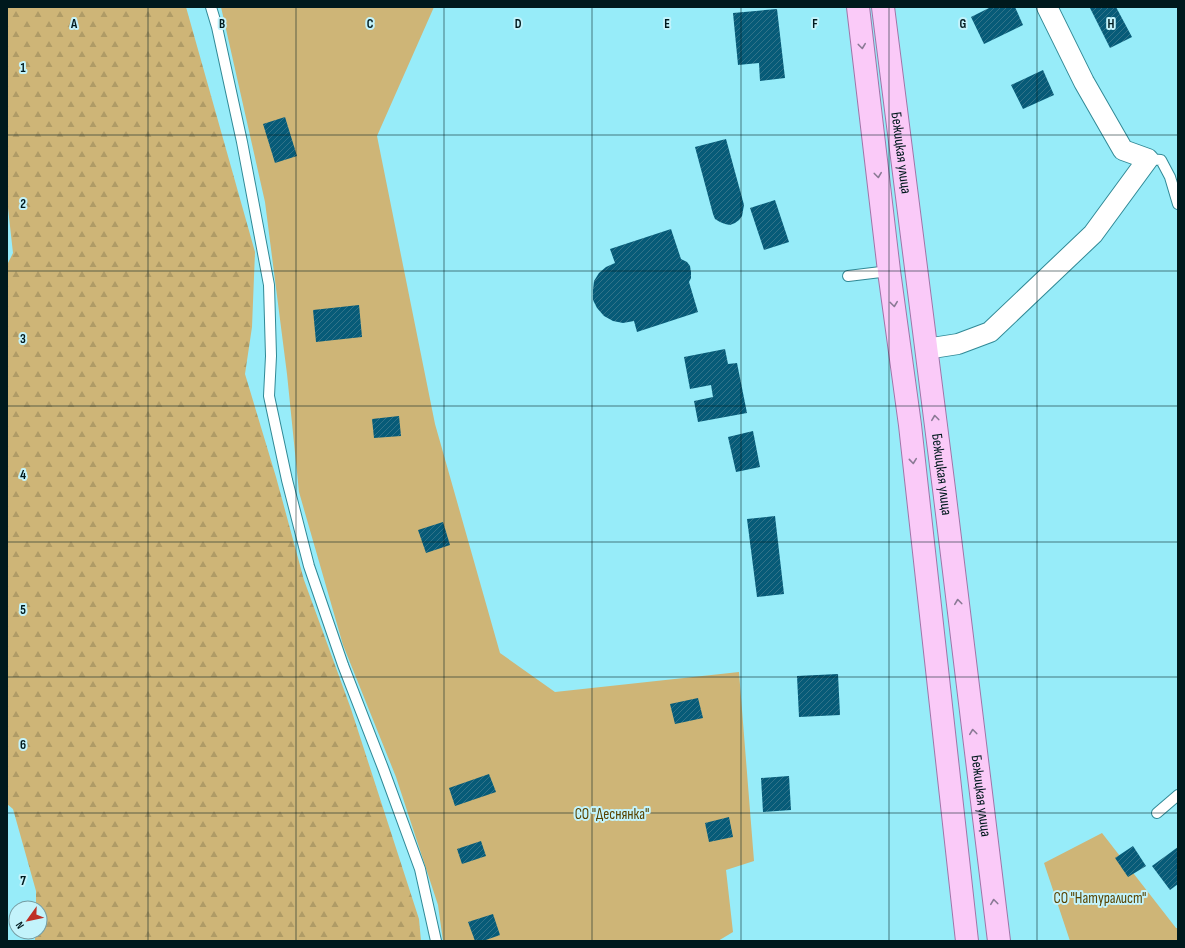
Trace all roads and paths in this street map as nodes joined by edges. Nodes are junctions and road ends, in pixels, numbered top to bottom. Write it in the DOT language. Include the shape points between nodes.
graph roads {
  1 [pos="210,7"];
  2 [pos="858,7"];
  3 [pos="883,7"];
  4 [pos="1047,7"];
  5 [pos="1148,159"];
  6 [pos="1178,204"];
  7 [pos="890,270"];
  8 [pos="848,276"];
  9 [pos="926,349"];
  10 [pos="1178,795"];
  11 [pos="1157,814"];
  12 [pos="436,941"];
  13 [pos="967,941"];
  14 [pos="999,941"];
  1 -- 12 [label="lane" via="217,27 242,142 269,285 269,396 287,480 309,566 343,665 420,868"];
  2 -- 7 [label="main road, Бежицкая улица, one-way"];
  3 -- 9 [label="main road, Бежицкая улица"];
  4 -- 5 [label="street" via="1084,82 1123,150"];
  5 -- 6 [label="lane" via="1161,160 1170,176"];
  5 -- 9 [label="street" via="1093,234 990,332 958,344"];
  7 -- 8 [label="lane"];
  7 -- 13 [label="main road, Бежицкая улица, one-way" via="910,425"];
  14 -- 9 [label="main road, Бежицкая улица, one-way"];
  10 -- 11 [label="lane"];
}
